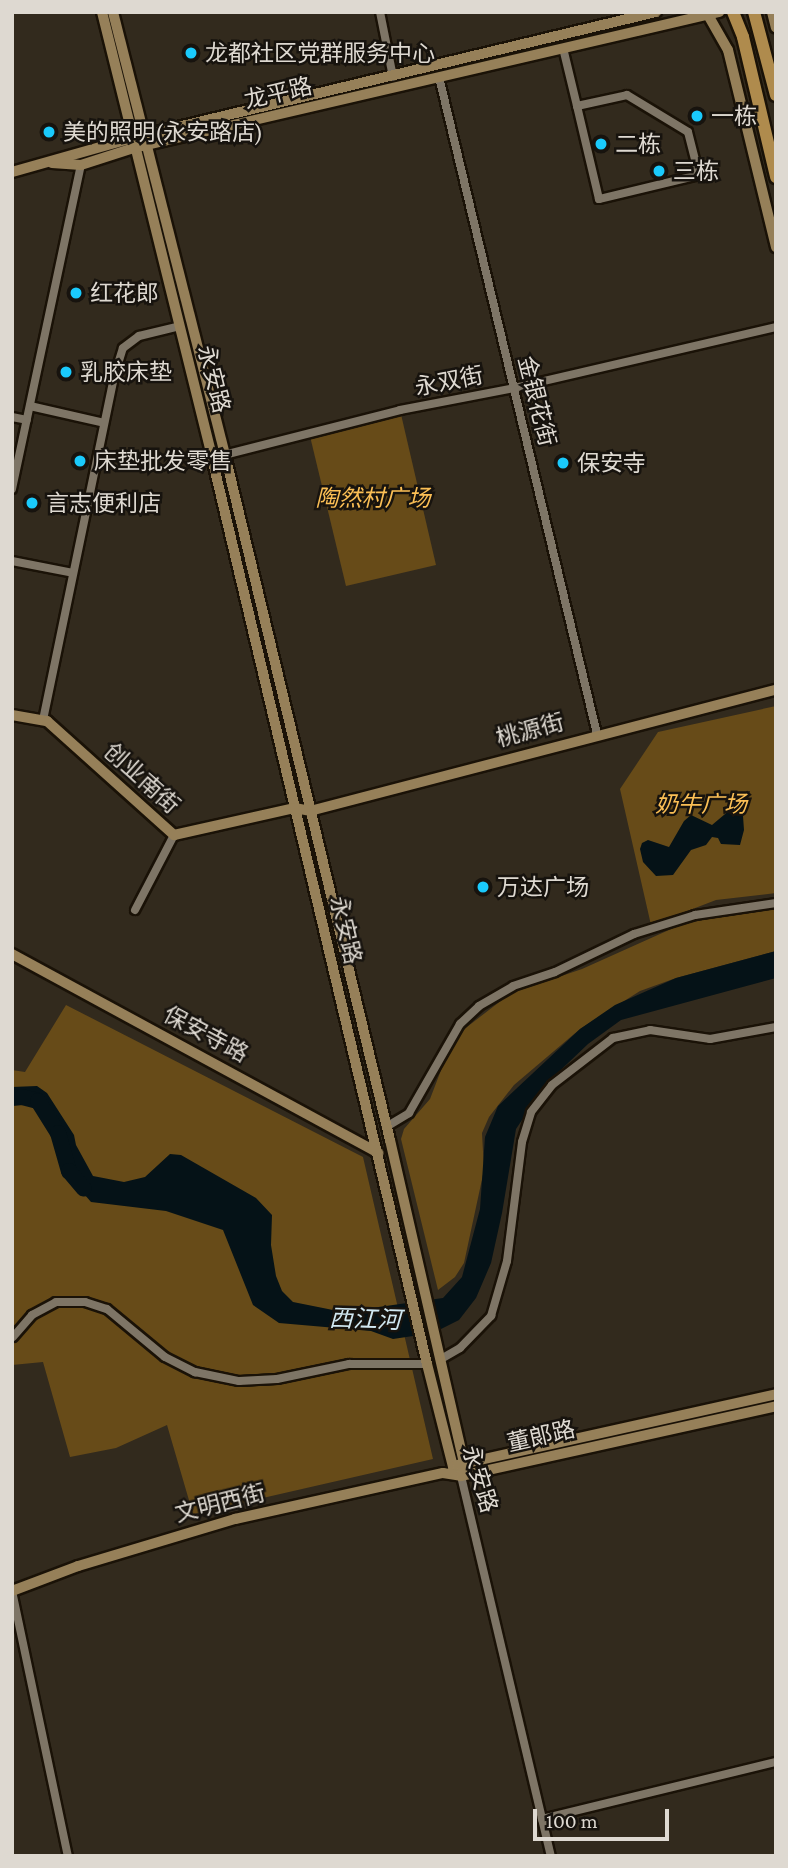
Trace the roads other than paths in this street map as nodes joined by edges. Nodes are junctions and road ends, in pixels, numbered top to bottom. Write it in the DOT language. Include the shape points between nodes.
graph roads {
  1 [pos="102,12"];
  2 [pos="113,12"];
  3 [pos="380,12"];
  4 [pos="656,12"];
  5 [pos="733,12"];
  6 [pos="754,12"];
  7 [pos="772,12"];
  8 [pos="714,13"];
  9 [pos="776,28"];
  10 [pos="564,48"];
  11 [pos="393,77"];
  12 [pos="439,77"];
  13 [pos="776,95"];
  14 [pos="577,106"];
  15 [pos="145,140"];
  16 [pos="133,143"];
  17 [pos="52,163"];
  18 [pos="81,165"];
  19 [pos="12,172"];
  20 [pos="776,177"];
  21 [pos="776,247"];
  22 [pos="180,326"];
  23 [pos="776,327"];
  24 [pos="514,388"];
  25 [pos="30,406"];
  26 [pos="12,416"];
  27 [pos="27,420"];
  28 [pos="104,424"];
  29 [pos="225,455"];
  30 [pos="212,458"];
  31 [pos="12,489"];
  32 [pos="12,561"];
  33 [pos="73,573"];
  34 [pos="776,690"];
  35 [pos="12,715"];
  36 [pos="43,720"];
  37 [pos="597,734"];
  38 [pos="295,808"];
  39 [pos="310,811"];
  40 [pos="174,835"];
  41 [pos="776,903"];
  42 [pos="135,910"];
  43 [pos="12,954"];
  44 [pos="776,1027"];
  45 [pos="386,1127"];
  46 [pos="378,1153"];
  47 [pos="13,1337"];
  48 [pos="441,1359"];
  49 [pos="427,1364"];
  50 [pos="776,1394"];
  51 [pos="776,1406"];
  52 [pos="453,1468"];
  53 [pos="461,1476"];
  54 [pos="12,1591"];
  55 [pos="776,1762"];
  56 [pos="542,1819"];
  57 [pos="68,1856"];
  58 [pos="551,1856"];
  1 -- 16 [label="street, 永安路"];
  2 -- 15 [label="street"];
  3 -- 11 [label="street"];
  4 -- 11 [label="street, 龙平路"];
  5 -- 20 [label="main road"];
  6 -- 13 [label="main road"];
  7 -- 9 [label="street"];
  8 -- 10 [label="street, 龙平路"];
  8 -- 21 [label="street" via="728,50"];
  10 -- 12 [label="street, 龙平路"];
  10 -- 14 [label="street"];
  11 -- 15 [label="street, 龙平路"];
  12 -- 15 [label="street, 龙平路"];
  12 -- 24 [label="street, 金银花街"];
  14 -- 14 [label="street" via="599,199 699,175 688,132 627,95"];
  15 -- 16 [label="street, 龙平路"];
  15 -- 29 [label="street"];
  16 -- 17 [label="street, 龙平路"];
  16 -- 18 [label="street, 龙平路"];
  16 -- 22 [label="street, 永安路"];
  17 -- 18 [label="street, 龙平路"];
  17 -- 19 [label="street, 龙平路"];
  18 -- 25 [label="street"];
  22 -- 28 [label="street" via="139,336 123,348"];
  22 -- 30 [label="street, 永安路"];
  23 -- 24 [label="street, 永双街"];
  24 -- 29 [label="street, 永双街" via="400,410"];
  24 -- 37 [label="street, 金银花街"];
  25 -- 27 [label="street"];
  25 -- 28 [label="street"];
  26 -- 27 [label="street"];
  27 -- 31 [label="street"];
  28 -- 33 [label="street"];
  29 -- 30 [label="street, 永双街"];
  29 -- 39 [label="street"];
  30 -- 38 [label="street, 永安路"];
  32 -- 33 [label="street"];
  33 -- 36 [label="street"];
  34 -- 37 [label="street, 桃源街"];
  35 -- 36 [label="street"];
  36 -- 40 [label="street, 创业南街"];
  37 -- 39 [label="street, 桃源街"];
  38 -- 39 [label="street, 桃源街"];
  38 -- 40 [label="street, 创业南街"];
  38 -- 46 [label="street, 永安路"];
  39 -- 45 [label="street"];
  40 -- 42 [label="street"];
  41 -- 45 [label="street" via="695,915 634,934 555,972 513,986 479,1006 460,1024 409,1113"];
  43 -- 46 [label="street, 保安寺路"];
  44 -- 48 [label="street" via="710,1039 650,1030 613,1038 552,1085 531,1112 522,1142 508,1261 491,1315 460,1348"];
  45 -- 48 [label="street"];
  46 -- 49 [label="street, 永安路"];
  47 -- 49 [label="street" via="32,1315 56,1302 85,1302 107,1309 165,1357 195,1372 239,1381 277,1379 349,1364"];
  48 -- 52 [label="street"];
  49 -- 52 [label="street, 永安路"];
  50 -- 52 [label="street, 董郞路"];
  51 -- 53 [label="street, 董郞路"];
  52 -- 53 [label="street"];
  52 -- 53 [label="street, 董郞路"];
  52 -- 54 [label="street, 文明西街" via="235,1519 78,1566"];
  53 -- 56 [label="street, 永安路"];
  54 -- 57 [label="street"];
  55 -- 56 [label="street"];
  56 -- 58 [label="street, 永安路"];
}
